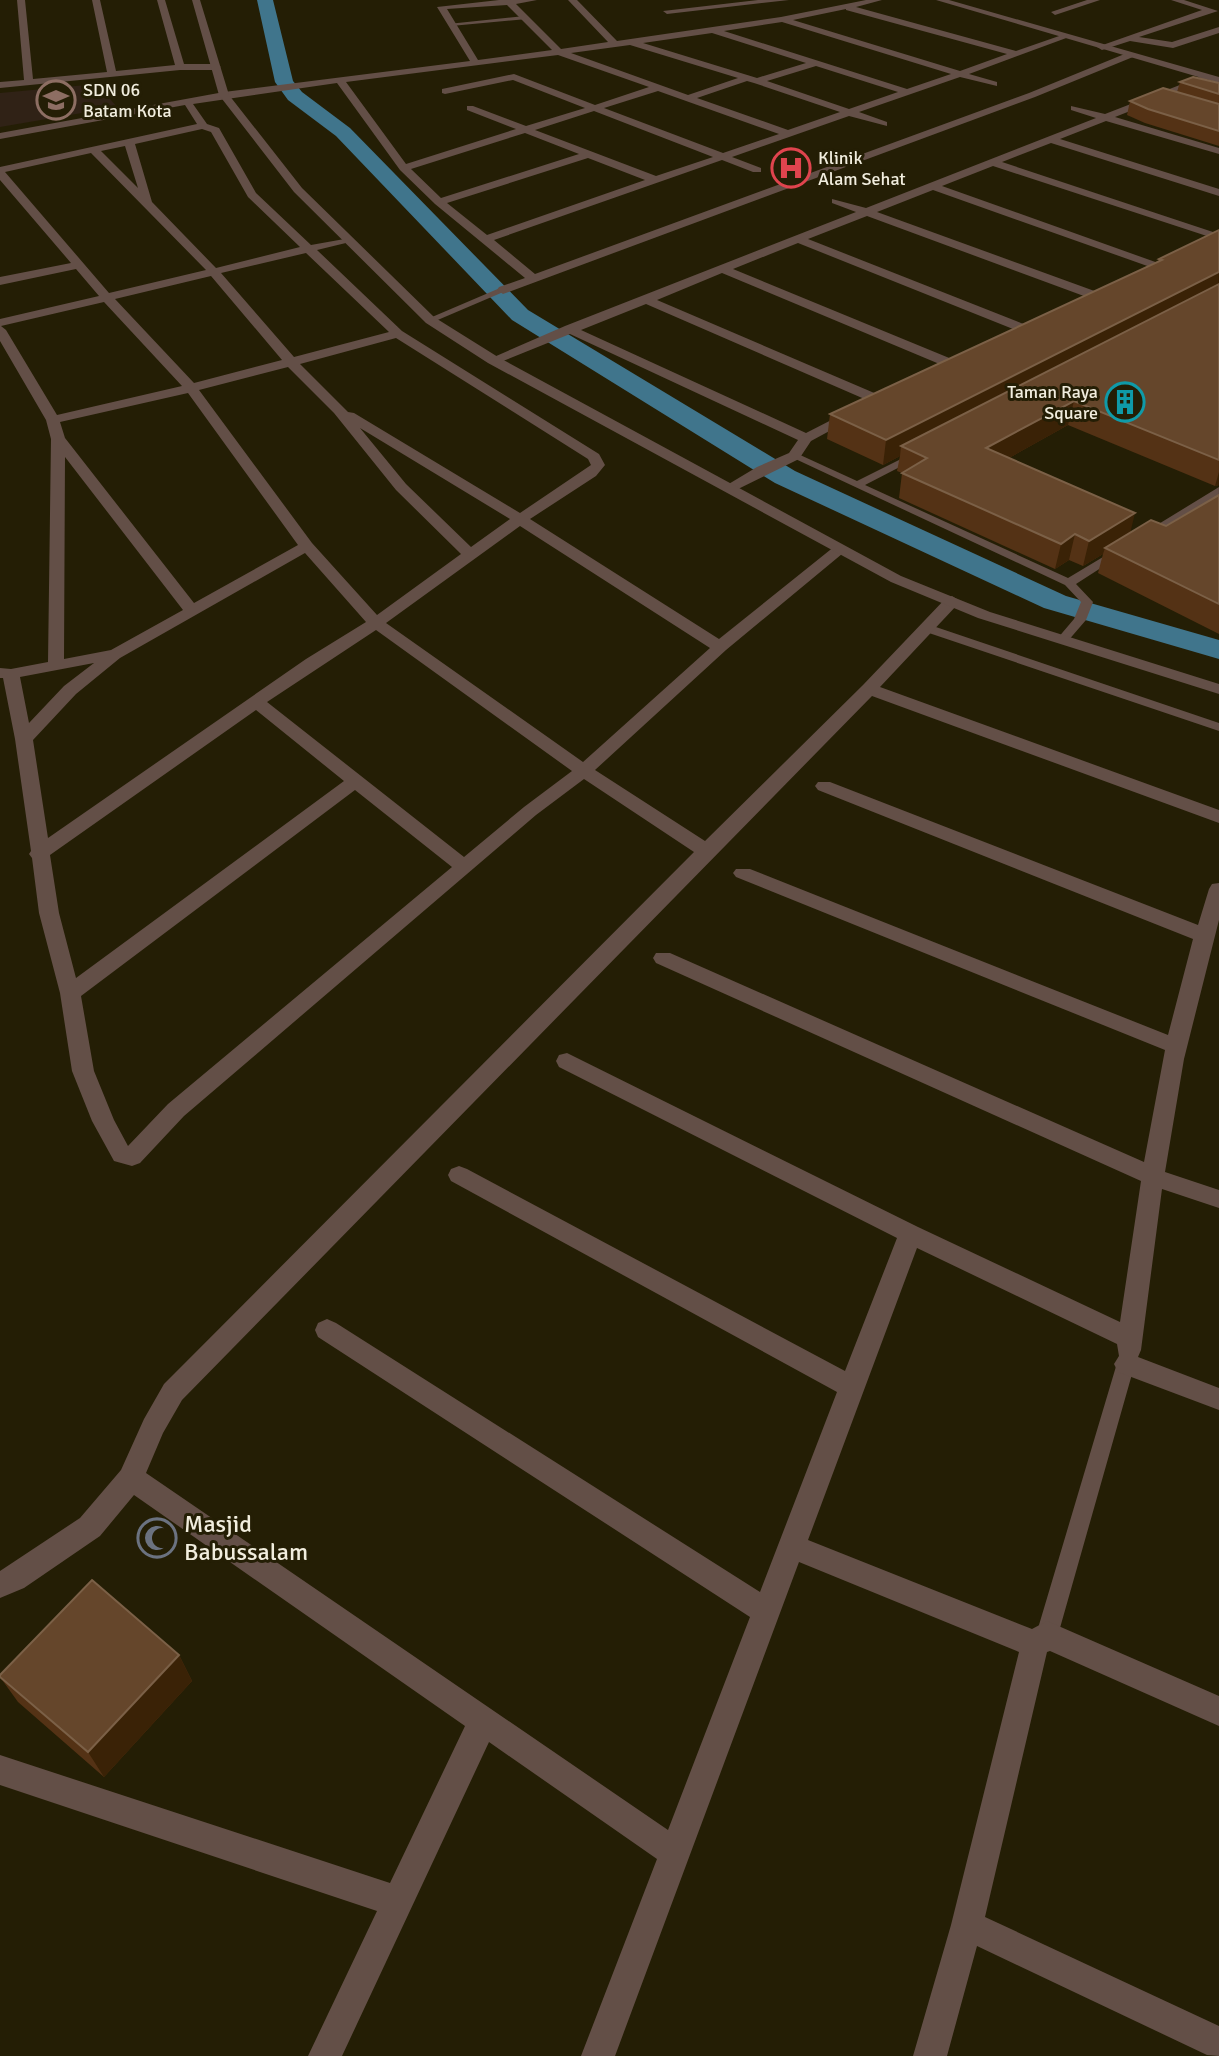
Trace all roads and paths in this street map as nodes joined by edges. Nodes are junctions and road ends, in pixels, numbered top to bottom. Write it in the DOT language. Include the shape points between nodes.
graph roads {
  1 [pos="21,0"];
  2 [pos="96,0"];
  3 [pos="161,0"];
  4 [pos="196,0"];
  5 [pos="533,0"];
  6 [pos="572,0"];
  7 [pos="785,0"];
  8 [pos="836,0"];
  9 [pos="878,0"];
  10 [pos="940,0"];
  11 [pos="1088,0"];
  12 [pos="1175,0"];
  13 [pos="471,3"];
  14 [pos="510,3"];
  15 [pos="845,6"];
  16 [pos="1215,11"];
  17 [pos="1055,12"];
  18 [pos="525,18"];
  19 [pos="1219,18"];
  20 [pos="781,19"];
  21 [pos="451,24"];
  22 [pos="682,26"];
  23 [pos="710,29"];
  24 [pos="1219,30"];
  25 [pos="1065,37"];
  26 [pos="1129,38"];
  27 [pos="626,40"];
  28 [pos="1148,41"];
  29 [pos="613,42"];
  30 [pos="1102,47"];
  31 [pos="559,52"];
  32 [pos="1016,54"];
  33 [pos="1130,55"];
  34 [pos="476,63"];
  35 [pos="816,63"];
  36 [pos="180,67"];
  37 [pos="216,67"];
  38 [pos="412,72"];
  39 [pos="112,74"];
  40 [pos="961,74"];
  41 [pos="423,78"];
  42 [pos="1214,78"];
  43 [pos="339,80"];
  44 [pos="752,80"];
  45 [pos="29,82"];
  46 [pos="994,83"];
  47 [pos="0,85"];
  48 [pos="434,85"];
  49 [pos="657,88"];
  50 [pos="445,91"];
  51 [pos="907,92"];
  52 [pos="224,95"];
  53 [pos="1160,96"];
  54 [pos="687,98"];
  55 [pos="187,101"];
  56 [pos="1183,103"];
  57 [pos="470,108"];
  58 [pos="595,108"];
  59 [pos="1074,108"];
  60 [pos="849,113"];
  61 [pos="1107,117"];
  62 [pos="474,120"];
  63 [pos="883,124"];
  64 [pos="204,126"];
  65 [pos="528,130"];
  66 [pos="477,133"];
  67 [pos="789,134"];
  68 [pos="0,136"];
  69 [pos="1049,139"];
  70 [pos="129,142"];
  71 [pos="480,146"];
  72 [pos="94,150"];
  73 [pos="1219,151"];
  74 [pos="589,154"];
  75 [pos="723,157"];
  76 [pos="992,162"];
  77 [pos="404,168"];
  78 [pos="757,170"];
  79 [pos="0,172"];
  80 [pos="655,180"];
  81 [pos="932,186"];
  82 [pos="1219,193"];
  83 [pos="836,201"];
  84 [pos="439,202"];
  85 [pos="148,204"];
  86 [pos="866,212"];
  87 [pos="486,239"];
  88 [pos="797,239"];
  89 [pos="1213,239"];
  90 [pos="346,240"];
  91 [pos="308,248"];
  92 [pos="79,265"];
  93 [pos="1157,266"];
  94 [pos="722,269"];
  95 [pos="212,270"];
  96 [pos="533,278"];
  97 [pos="0,281"];
  98 [pos="503,290"];
  99 [pos="108,299"];
  100 [pos="645,299"];
  101 [pos="1073,307"];
  102 [pos="430,320"];
  103 [pos="0,323"];
  104 [pos="0,330"];
  105 [pos="566,330"];
  106 [pos="1026,330"];
  107 [pos="398,334"];
  108 [pos="493,360"];
  109 [pos="290,362"];
  110 [pos="954,365"];
  111 [pos="191,388"];
  112 [pos="338,410"];
  113 [pos="53,420"];
  114 [pos="806,438"];
  115 [pos="58,439"];
  116 [pos="929,447"];
  117 [pos="794,456"];
  118 [pos="857,485"];
  119 [pos="729,488"];
  120 [pos="1219,490"];
  121 [pos="520,519"];
  122 [pos="1138,540"];
  123 [pos="307,546"];
  124 [pos="1126,547"];
  125 [pos="840,549"];
  126 [pos="470,554"];
  127 [pos="1069,583"];
  128 [pos="952,601"];
  129 [pos="193,612"];
  130 [pos="376,624"];
  131 [pos="927,628"];
  132 [pos="1063,639"];
  133 [pos="720,647"];
  134 [pos="116,654"];
  135 [pos="56,667"];
  136 [pos="6,673"];
  137 [pos="869,689"];
  138 [pos="1219,689"];
  139 [pos="256,702"];
  140 [pos="1219,727"];
  141 [pos="24,739"];
  142 [pos="584,771"];
  143 [pos="357,780"];
  144 [pos="824,786"];
  145 [pos="1219,817"];
  146 [pos="706,851"];
  147 [pos="38,853"];
  148 [pos="465,869"];
  149 [pos="743,873"];
  150 [pos="1219,889"];
  151 [pos="1203,935"];
  152 [pos="663,958"];
  153 [pos="70,993"];
  154 [pos="1175,1046"];
  155 [pos="567,1061"];
  156 [pos="459,1175"];
  157 [pos="1154,1177"];
  158 [pos="1219,1199"];
  159 [pos="911,1234"];
  160 [pos="327,1330"];
  161 [pos="1129,1351"];
  162 [pos="852,1387"];
  163 [pos="1219,1399"];
  164 [pos="131,1478"];
  165 [pos="791,1546"];
  166 [pos="0,1585"];
  167 [pos="767,1612"];
  168 [pos="1041,1640"];
  169 [pos="1219,1711"];
  170 [pos="483,1721"];
  171 [pos="0,1770"];
  172 [pos="675,1853"];
  173 [pos="399,1902"];
  174 [pos="967,1925"];
  175 [pos="1219,2043"];
  176 [pos="1219,2049"];
  177 [pos="325,2056"];
  178 [pos="598,2056"];
  179 [pos="930,2056"];
  180 [pos="1218,2056"];
  1 -- 45 [label="street"];
  2 -- 39 [label="street"];
  3 -- 36 [label="street"];
  4 -- 37 [label="street"];
  5 -- 14 [label="street"];
  6 -- 29 [label="street"];
  7 -- 22 [label="street" via="664,9"];
  8 -- 15 [label="street"];
  9 -- 15 [label="street"];
  10 -- 25 [label="street"];
  11 -- 17 [label="street"];
  12 -- 16 [label="street"];
  13 -- 14 [label="street"];
  13 -- 21 [label="street" via="441,7"];
  14 -- 18 [label="street"];
  15 -- 20 [label="street"];
  15 -- 32 [label="street"];
  16 -- 26 [label="street"];
  18 -- 21 [label="lane"];
  18 -- 31 [label="street"];
  19 -- 28 [label="street"];
  20 -- 23 [label="street"];
  20 -- 40 [label="street"];
  21 -- 34 [label="street"];
  22 -- 23 [label="street"];
  22 -- 27 [label="street"];
  23 -- 35 [label="street"];
  24 -- 28 [label="street" via="1180,44"];
  25 -- 30 [label="street"];
  25 -- 32 [label="street"];
  26 -- 28 [label="street"];
  26 -- 30 [label="street"];
  27 -- 29 [label="street"];
  27 -- 44 [label="street"];
  29 -- 31 [label="street"];
  30 -- 33 [label="street"];
  31 -- 34 [label="street"];
  31 -- 49 [label="street"];
  32 -- 40 [label="street"];
  33 -- 42 [label="street"];
  33 -- 96 [label="street"];
  34 -- 38 [label="street"];
  35 -- 44 [label="street"];
  35 -- 51 [label="street"];
  36 -- 37 [label="street"];
  36 -- 39 [label="street"];
  37 -- 52 [label="street"];
  38 -- 41 [label="street"];
  38 -- 43 [label="street"];
  39 -- 45 [label="street"];
  40 -- 46 [label="street"];
  40 -- 51 [label="street"];
  42 -- 53 [label="street"];
  43 -- 52 [label="street"];
  43 -- 77 [label="street"];
  44 -- 54 [label="street"];
  44 -- 60 [label="street"];
  45 -- 47 [label="street"];
  48 -- 50 [label="street"];
  49 -- 54 [label="street"];
  49 -- 58 [label="street"];
  50 -- 57 [label="street"];
  50 -- 58 [label="street" via="514,78"];
  51 -- 60 [label="street"];
  52 -- 55 [label="street"];
  52 -- 90 [label="street" via="298,190"];
  53 -- 56 [label="street"];
  53 -- 61 [label="street"];
  54 -- 67 [label="street"];
  55 -- 64 [label="street"];
  55 -- 68 [label="street"];
  57 -- 62 [label="street"];
  57 -- 65 [label="street"];
  58 -- 65 [label="street"];
  58 -- 75 [label="street"];
  59 -- 61 [label="street"];
  60 -- 63 [label="street"];
  60 -- 67 [label="street"];
  61 -- 69 [label="street"];
  61 -- 73 [label="street"];
  64 -- 70 [label="street"];
  64 -- 91 [label="street" via="215,130 252,195"];
  65 -- 71 [label="street"];
  65 -- 74 [label="street"];
  66 -- 71 [label="street"];
  67 -- 75 [label="street"];
  69 -- 76 [label="street"];
  69 -- 82 [label="street"];
  70 -- 72 [label="street"];
  70 -- 85 [label="street"];
  71 -- 77 [label="street"];
  72 -- 79 [label="street"];
  72 -- 85 [label="street"];
  74 -- 80 [label="street"];
  74 -- 84 [label="street"];
  75 -- 78 [label="street"];
  75 -- 80 [label="street"];
  76 -- 81 [label="street"];
  76 -- 89 [label="street"];
  77 -- 84 [label="street"];
  79 -- 92 [label="street"];
  80 -- 87 [label="street"];
  81 -- 86 [label="street"];
  81 -- 93 [label="street"];
  83 -- 86 [label="street"];
  84 -- 87 [label="street"];
  85 -- 95 [label="street"];
  86 -- 88 [label="street"];
  86 -- 101 [label="street" via="1102,293"];
  87 -- 96 [label="street"];
  88 -- 94 [label="street"];
  88 -- 106 [label="street"];
  90 -- 91 [label="street"];
  90 -- 102 [label="street"];
  91 -- 95 [label="street"];
  91 -- 107 [label="street"];
  92 -- 97 [label="street"];
  92 -- 99 [label="street"];
  94 -- 100 [label="street"];
  94 -- 110 [label="street"];
  95 -- 99 [label="street"];
  95 -- 109 [label="street"];
  96 -- 98 [label="street"];
  98 -- 102 [label="lane"];
  99 -- 103 [label="street"];
  99 -- 111 [label="street"];
  100 -- 105 [label="street"];
  100 -- 114 [label="street" via="887,398"];
  102 -- 108 [label="street"];
  104 -- 113 [label="street"];
  105 -- 108 [label="street"];
  105 -- 114 [label="street"];
  107 -- 109 [label="street"];
  107 -- 121 [label="street" via="597,461 591,473"];
  108 -- 119 [label="street"];
  109 -- 111 [label="street"];
  109 -- 112 [label="street"];
  111 -- 113 [label="street"];
  111 -- 123 [label="street"];
  112 -- 121 [label="street"];
  112 -- 126 [label="street" via="401,486"];
  113 -- 115 [label="street"];
  114 -- 117 [label="street"];
  115 -- 129 [label="street"];
  115 -- 135 [label="street"];
  116 -- 118 [label="lane"];
  117 -- 118 [label="lane"];
  117 -- 119 [label="street"];
  118 -- 127 [label="lane"];
  119 -- 125 [label="street"];
  120 -- 122 [label="lane"];
  121 -- 126 [label="street"];
  121 -- 133 [label="street"];
  123 -- 129 [label="street"];
  123 -- 130 [label="street"];
  124 -- 127 [label="lane"];
  125 -- 128 [label="street" via="896,579"];
  125 -- 133 [label="street"];
  126 -- 130 [label="street"];
  127 -- 132 [label="lane" via="1087,602 1080,620"];
  128 -- 131 [label="street"];
  128 -- 132 [label="street"];
  129 -- 134 [label="street"];
  130 -- 139 [label="street"];
  130 -- 142 [label="street"];
  131 -- 137 [label="street"];
  131 -- 140 [label="lane"];
  132 -- 138 [label="street"];
  133 -- 142 [label="street"];
  134 -- 135 [label="street"];
  134 -- 141 [label="street" via="69,690"];
  135 -- 136 [label="street"];
  136 -- 141 [label="street"];
  137 -- 145 [label="street"];
  137 -- 146 [label="street"];
  139 -- 143 [label="street"];
  139 -- 147 [label="street"];
  141 -- 147 [label="street"];
  142 -- 146 [label="street"];
  142 -- 148 [label="street"];
  143 -- 148 [label="street"];
  143 -- 153 [label="street"];
  144 -- 151 [label="street"];
  146 -- 164 [label="street" via="173,1392"];
  147 -- 153 [label="street"];
  148 -- 153 [label="street" via="176,1110 132,1157 122,1155 83,1071"];
  149 -- 154 [label="street"];
  150 -- 151 [label="street"];
  151 -- 154 [label="street"];
  152 -- 157 [label="street"];
  154 -- 157 [label="street"];
  155 -- 159 [label="street"];
  156 -- 162 [label="street"];
  157 -- 158 [label="street"];
  157 -- 161 [label="street"];
  159 -- 161 [label="street"];
  159 -- 162 [label="street"];
  160 -- 167 [label="street"];
  161 -- 163 [label="street"];
  161 -- 168 [label="lane"];
  162 -- 165 [label="street"];
  164 -- 166 [label="street" via="90,1527"];
  164 -- 170 [label="street"];
  165 -- 167 [label="street"];
  165 -- 168 [label="street"];
  167 -- 172 [label="street"];
  168 -- 169 [label="street"];
  168 -- 174 [label="street"];
  170 -- 172 [label="street"];
  170 -- 173 [label="street"];
  171 -- 173 [label="street"];
  172 -- 178 [label="street"];
  173 -- 177 [label="street"];
  174 -- 175 [label="street"];
  174 -- 179 [label="street"];
  176 -- 180 [label="street"];
}
